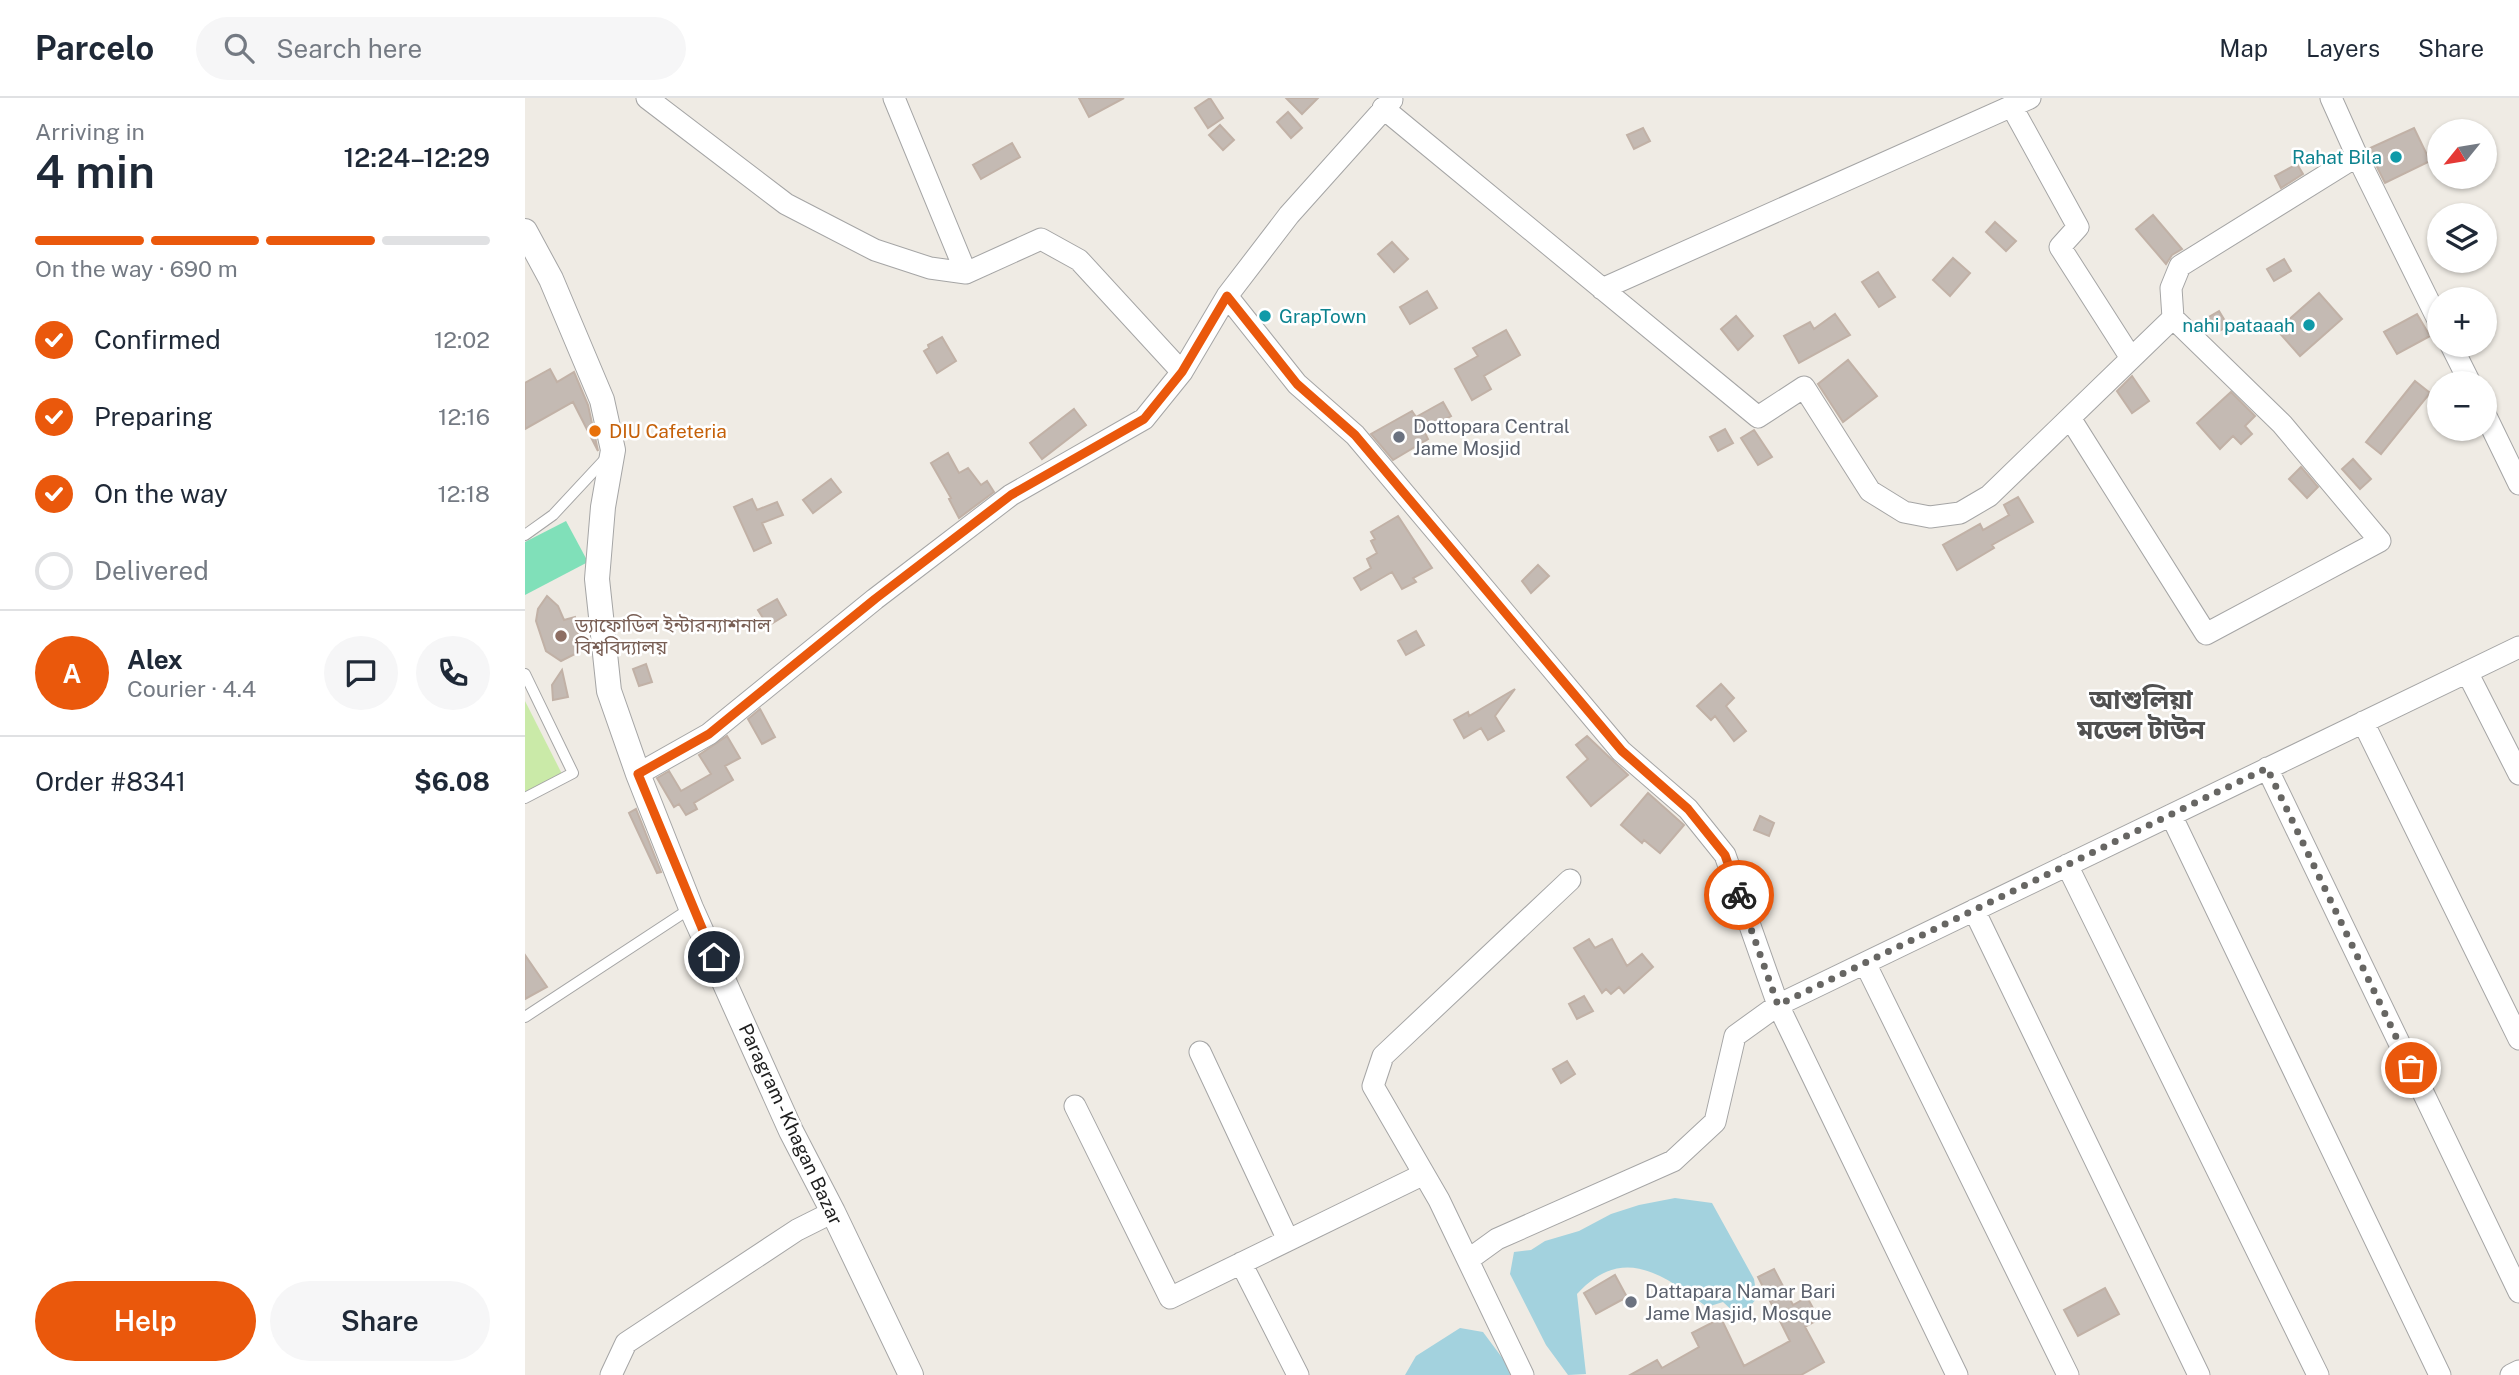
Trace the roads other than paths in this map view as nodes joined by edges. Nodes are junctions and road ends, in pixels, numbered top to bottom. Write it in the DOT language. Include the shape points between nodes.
graph roads {
  1 [pos="647,98"];
  2 [pos="894,98"];
  3 [pos="2331,98"];
  4 [pos="2021,102"];
  5 [pos="1388,103"];
  6 [pos="2357,156"];
  7 [pos="525,231"];
  8 [pos="966,273"];
  9 [pos="1602,289"];
  10 [pos="1227,296"];
  11 [pos="2427,298"];
  12 [pos="2173,318"];
  13 [pos="2131,358"];
  14 [pos="1182,372"];
  15 [pos="2070,418"];
  16 [pos="2497,439"];
  17 [pos="613,450"];
  18 [pos="2519,484"];
  19 [pos="525,536"];
  20 [pos="2519,646"];
  21 [pos="2467,672"];
  22 [pos="525,674"];
  23 [pos="2363,722"];
  24 [pos="2267,768"];
  25 [pos="638,774"];
  26 [pos="2519,774"];
  27 [pos="525,798"];
  28 [pos="2171,815"];
  29 [pos="2067,865"];
  30 [pos="1570,880"];
  31 [pos="691,908"];
  32 [pos="1974,910"];
  33 [pos="1865,962"];
  34 [pos="1778,1005"];
  35 [pos="525,1017"];
  36 [pos="2519,1039"];
  37 [pos="1200,1052"];
  38 [pos="1076,1107"];
  39 [pos="1424,1174"];
  40 [pos="833,1212"];
  41 [pos="1289,1240"];
  42 [pos="1468,1259"];
  43 [pos="1241,1263"];
  44 [pos="2519,1292"];
  45 [pos="2519,1371"];
  46 [pos="611,1375"];
  47 [pos="911,1375"];
  48 [pos="1298,1375"];
  49 [pos="1523,1375"];
  50 [pos="1957,1375"];
  51 [pos="2068,1375"];
  52 [pos="2199,1375"];
  53 [pos="2318,1375"];
  54 [pos="2440,1375"];
  55 [pos="2511,1375"];
  1 -- 8 [label="street" via="786,204 875,250 930,268"];
  2 -- 8 [label="street"];
  3 -- 6 [label="street"];
  4 -- 9 [label="street"];
  4 -- 13 [label="street" via="2078,227 2060,247"];
  5 -- 9 [label="street"];
  5 -- 10 [label="street" via="1289,215"];
  6 -- 11 [label="street"];
  6 -- 12 [label="street" via="2180,266 2171,288"];
  7 -- 17 [label="street, Paragram - Khagan Bazar" via="551,279 602,400"];
  8 -- 14 [label="street" via="1041,239 1079,260"];
  9 -- 15 [label="street" via="1758,417 1804,387 1870,491 1904,512 1930,517 1960,513 1989,496"];
  10 -- 14 [label="street"];
  10 -- 34 [label="street" via="1297,384 1355,435 1622,751 1688,809 1725,855"];
  12 -- 13 [label="street"];
  12 -- 15 [label="street" via="2282,424 2380,541 2206,634"];
  13 -- 15 [label="street"];
  14 -- 25 [label="street" via="1144,419 1011,495 709,734"];
  16 -- 18 [label="street"];
  17 -- 19 [label="lane" via="553,515"];
  17 -- 25 [label="street, Paragram - Khagan Bazar" via="597,579 609,691"];
  20 -- 21 [label="street"];
  21 -- 23 [label="street"];
  21 -- 26 [label="street"];
  22 -- 27 [label="lane" via="573,774"];
  23 -- 24 [label="street"];
  23 -- 36 [label="street"];
  24 -- 28 [label="street"];
  24 -- 44 [label="street"];
  25 -- 31 [label="street, Paragram - Khagan Bazar"];
  28 -- 29 [label="street"];
  28 -- 54 [label="street"];
  29 -- 32 [label="street"];
  29 -- 53 [label="street"];
  30 -- 39 [label="street" via="1384,1056 1373,1086"];
  31 -- 35 [label="lane"];
  31 -- 40 [label="street, Paragram - Khagan Bazar" via="791,1131"];
  32 -- 33 [label="street"];
  32 -- 52 [label="street"];
  33 -- 34 [label="street"];
  33 -- 51 [label="street"];
  34 -- 42 [label="street" via="1735,1035 1715,1122 1672,1161 1497,1239"];
  34 -- 50 [label="street"];
  37 -- 41 [label="street"];
  38 -- 43 [label="street" via="1170,1298"];
  39 -- 41 [label="street"];
  39 -- 42 [label="street"];
  40 -- 46 [label="street" via="797,1230 626,1343"];
  40 -- 47 [label="street, Paragram - Khagan Bazar"];
  41 -- 43 [label="street"];
  42 -- 49 [label="street"];
  43 -- 48 [label="street"];
  45 -- 55 [label="street"];
}
